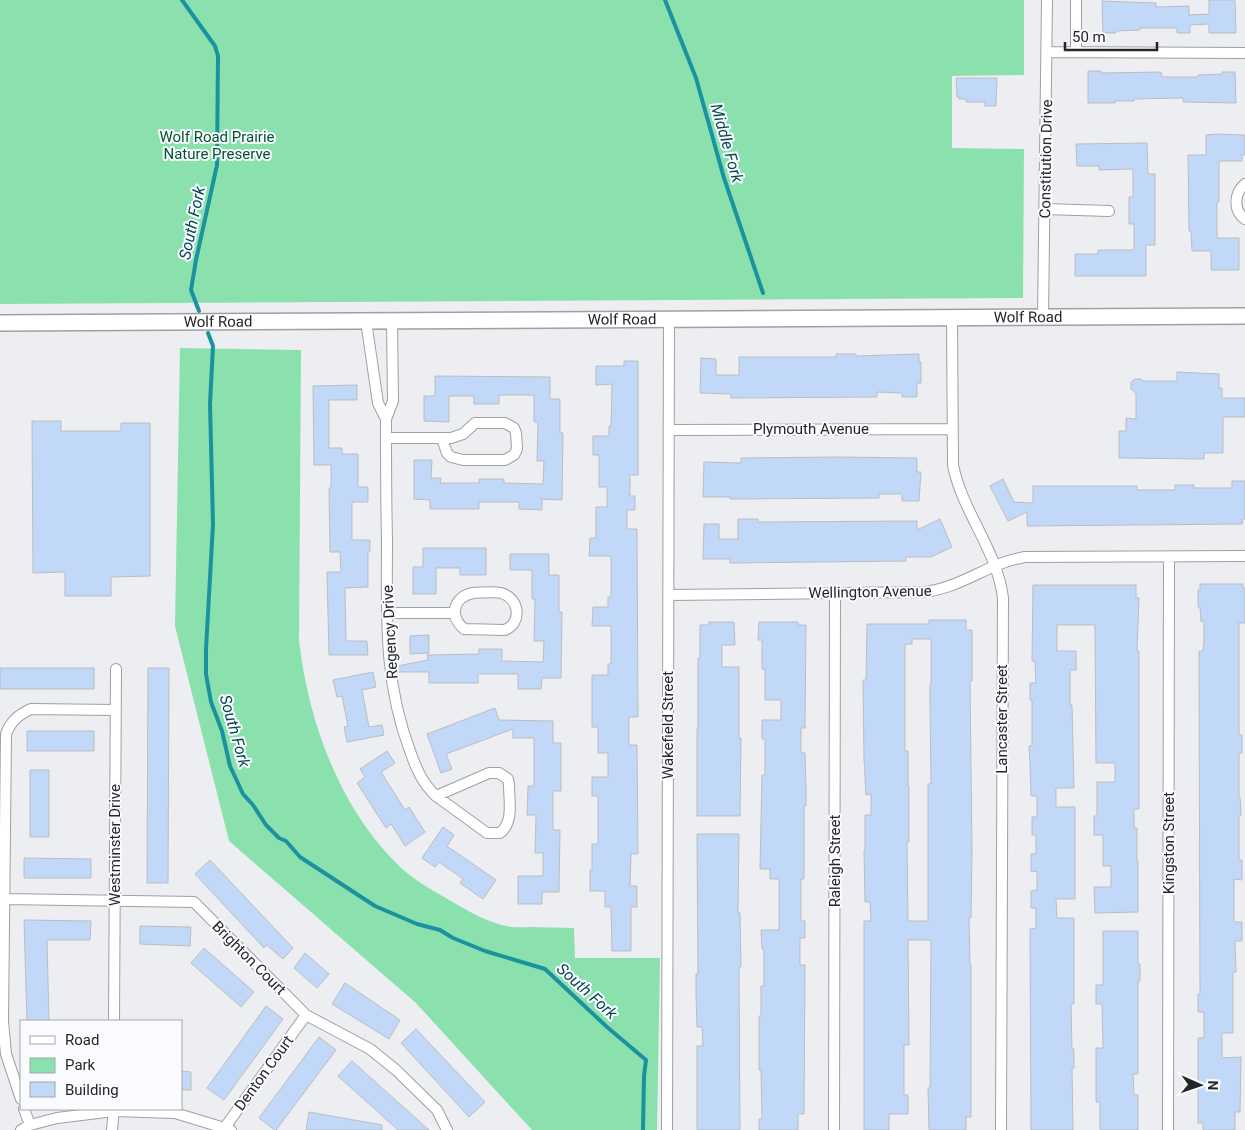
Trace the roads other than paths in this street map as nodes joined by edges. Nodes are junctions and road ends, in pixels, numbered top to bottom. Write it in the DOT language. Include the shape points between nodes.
graph roads {
  1 [pos="1047,0"];
  2 [pos="1076,0"];
  3 [pos="1048,52"];
  4 [pos="1076,52"];
  5 [pos="1245,53"];
  6 [pos="1245,184"];
  7 [pos="1045,209"];
  8 [pos="1109,211"];
  9 [pos="1245,219"];
  10 [pos="1245,316"];
  11 [pos="1043,317"];
  12 [pos="952,318"];
  13 [pos="669,319"];
  14 [pos="366,321"];
  15 [pos="392,321"];
  16 [pos="0,323"];
  17 [pos="386,418"];
  18 [pos="952,428"];
  19 [pos="670,430"];
  20 [pos="386,438"];
  21 [pos="442,439"];
  22 [pos="1245,556"];
  23 [pos="1169,557"];
  24 [pos="995,565"];
  25 [pos="835,593"];
  26 [pos="669,595"];
  27 [pos="387,613"];
  28 [pos="454,613"];
  29 [pos="116,669"];
  30 [pos="115,710"];
  31 [pos="436,796"];
  32 [pos="5,898"];
  33 [pos="114,900"];
  34 [pos="306,1016"];
  35 [pos="114,1020"];
  36 [pos="20,1097"];
  37 [pos="24,1110"];
  38 [pos="114,1110"];
  39 [pos="26,1128"];
  40 [pos="226,1129"];
  41 [pos="112,1130"];
  42 [pos="447,1130"];
  43 [pos="667,1130"];
  44 [pos="834,1130"];
  45 [pos="1001,1130"];
  46 [pos="1168,1130"];
  1 -- 3 [label="street, Constitution Drive"];
  2 -- 4 [label="street"];
  3 -- 4 [label="street"];
  3 -- 7 [label="street, Constitution Drive"];
  4 -- 5 [label="street"];
  6 -- 9 [label="street" via="1236,203 1239,214"];
  7 -- 8 [label="street"];
  7 -- 11 [label="street, Constitution Drive"];
  10 -- 11 [label="main road, Wolf Road"];
  11 -- 12 [label="main road, Wolf Road"];
  12 -- 13 [label="main road, Wolf Road"];
  12 -- 18 [label="street, Lancaster Street"];
  13 -- 15 [label="main road, Wolf Road"];
  13 -- 19 [label="street, Wakefield Street"];
  14 -- 15 [label="main road, Wolf Road"];
  14 -- 16 [label="main road, Wolf Road"];
  14 -- 17 [label="street, Regency Drive" via="378,403"];
  15 -- 17 [label="street, Regency Drive" via="393,401"];
  17 -- 20 [label="street, Regency Drive"];
  18 -- 19 [label="street, Plymouth Avenue"];
  18 -- 24 [label="street, Lancaster Street" via="953,465 959,488"];
  19 -- 26 [label="street, Wakefield Street"];
  20 -- 21 [label="street"];
  20 -- 27 [label="street, Regency Drive"];
  21 -- 21 [label="street" via="447,453 463,460 505,460 517,449 514,428 505,423 475,423 463,434"];
  22 -- 23 [label="street, Wellington Avenue"];
  23 -- 24 [label="street, Wellington Avenue" via="1025,557"];
  23 -- 46 [label="street, Kingston Street"];
  24 -- 25 [label="street, Wellington Avenue" via="952,587 939,590"];
  24 -- 45 [label="street, Lancaster Street" via="1002,598"];
  25 -- 26 [label="street, Wellington Avenue"];
  25 -- 44 [label="street, Raleigh Street"];
  26 -- 43 [label="street, Wakefield Street"];
  27 -- 28 [label="street"];
  27 -- 31 [label="street, Regency Drive" via="387,648 398,712 422,782"];
  28 -- 28 [label="street" via="464,629 505,630 515,623 516,611 511,599 501,593 473,594 462,598"];
  29 -- 30 [label="street, Westminster Drive"];
  30 -- 32 [label="street" via="31,709 14,719 6,734"];
  30 -- 33 [label="street, Westminster Drive"];
  31 -- 31 [label="street, Regency Drive" via="489,773 499,773 508,779 509,785 509,818 505,829 500,833 487,833"];
  32 -- 33 [label="street, Brighton Court"];
  32 -- 36 [label="street" via="3,1022 6,1054"];
  33 -- 34 [label="street, Brighton Court" via="194,902"];
  33 -- 35 [label="street, Westminster Drive"];
  34 -- 40 [label="street, Denton Court"];
  34 -- 42 [label="street, Brighton Court" via="377,1054 437,1110"];
  37 -- 39 [label="street"];
  38 -- 39 [label="street" via="66,1117"];
  38 -- 40 [label="street" via="175,1113"];
  38 -- 41 [label="street"];
}
